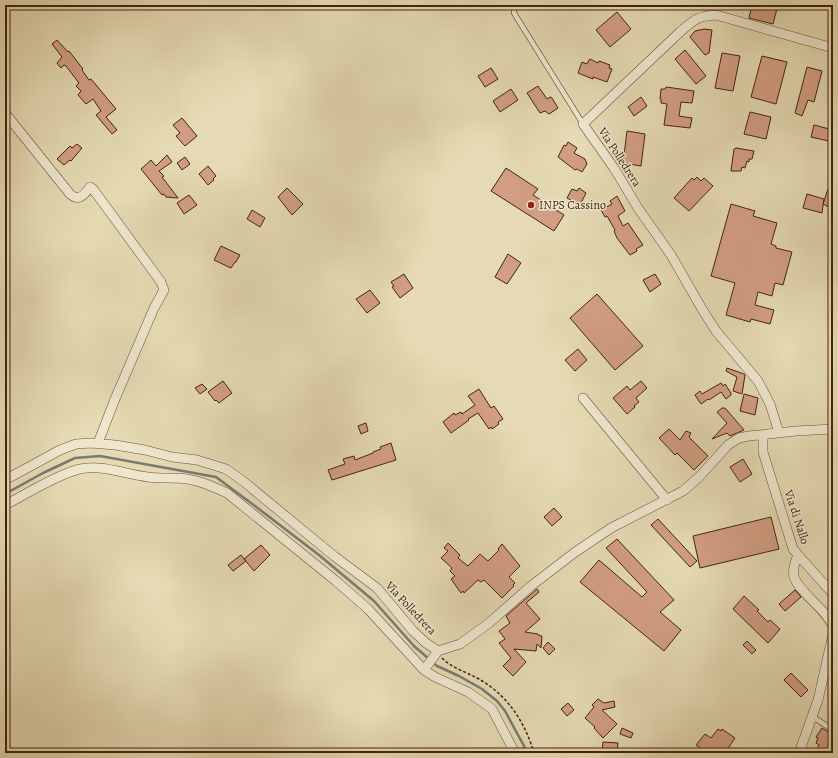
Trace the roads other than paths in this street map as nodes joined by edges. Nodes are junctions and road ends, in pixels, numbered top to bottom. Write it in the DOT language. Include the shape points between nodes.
graph roads {
  1 [pos="514,5"];
  2 [pos="833,48"];
  3 [pos="5,113"];
  4 [pos="583,124"];
  5 [pos="583,398"];
  6 [pos="833,429"];
  7 [pos="779,433"];
  8 [pos="763,435"];
  9 [pos="98,443"];
  10 [pos="5,480"];
  11 [pos="668,500"];
  12 [pos="5,505"];
  13 [pos="798,555"];
  14 [pos="833,594"];
  15 [pos="833,627"];
  16 [pos="833,634"];
  17 [pos="437,654"];
  18 [pos="425,669"];
  19 [pos="813,717"];
  20 [pos="833,730"];
  21 [pos="515,753"];
  22 [pos="799,753"];
  1 -- 4 [label="lane" via="514,13"];
  2 -- 4 [label="street, Via Polledrera" via="716,15 696,18"];
  3 -- 9 [label="street" via="74,198 84,195 90,187 93,189 161,282 164,290 115,398"];
  4 -- 7 [label="street, Via Polledrera" via="671,255 713,326 758,381 770,404"];
  5 -- 11 [label="street"];
  6 -- 7 [label="street, Via Polledrera"];
  7 -- 8 [label="street, Via Polledrera"];
  8 -- 11 [label="street, Via Polledrera" via="738,438 728,445 695,481"];
  8 -- 13 [label="street, Via di Nallo" via="763,452 793,549"];
  9 -- 10 [label="street, Via Polledrera" via="76,444 60,450"];
  9 -- 17 [label="street, Via Polledrera" via="197,460 226,469 377,588 413,631"];
  11 -- 17 [label="street, Via Polledrera" via="611,528 536,582 489,623 460,644"];
  12 -- 18 [label="street" via="74,470 113,470 149,477 186,478 212,485 227,493 336,581 368,609"];
  13 -- 14 [label="street, Via di Nallo"];
  13 -- 15 [label="street" via="794,563 794,576 828,617"];
  16 -- 19 [label="street"];
  17 -- 18 [label="street"];
  18 -- 21 [label="street" via="435,677 468,692 492,709"];
  19 -- 20 [label="lane"];
  19 -- 22 [label="street"];
}
